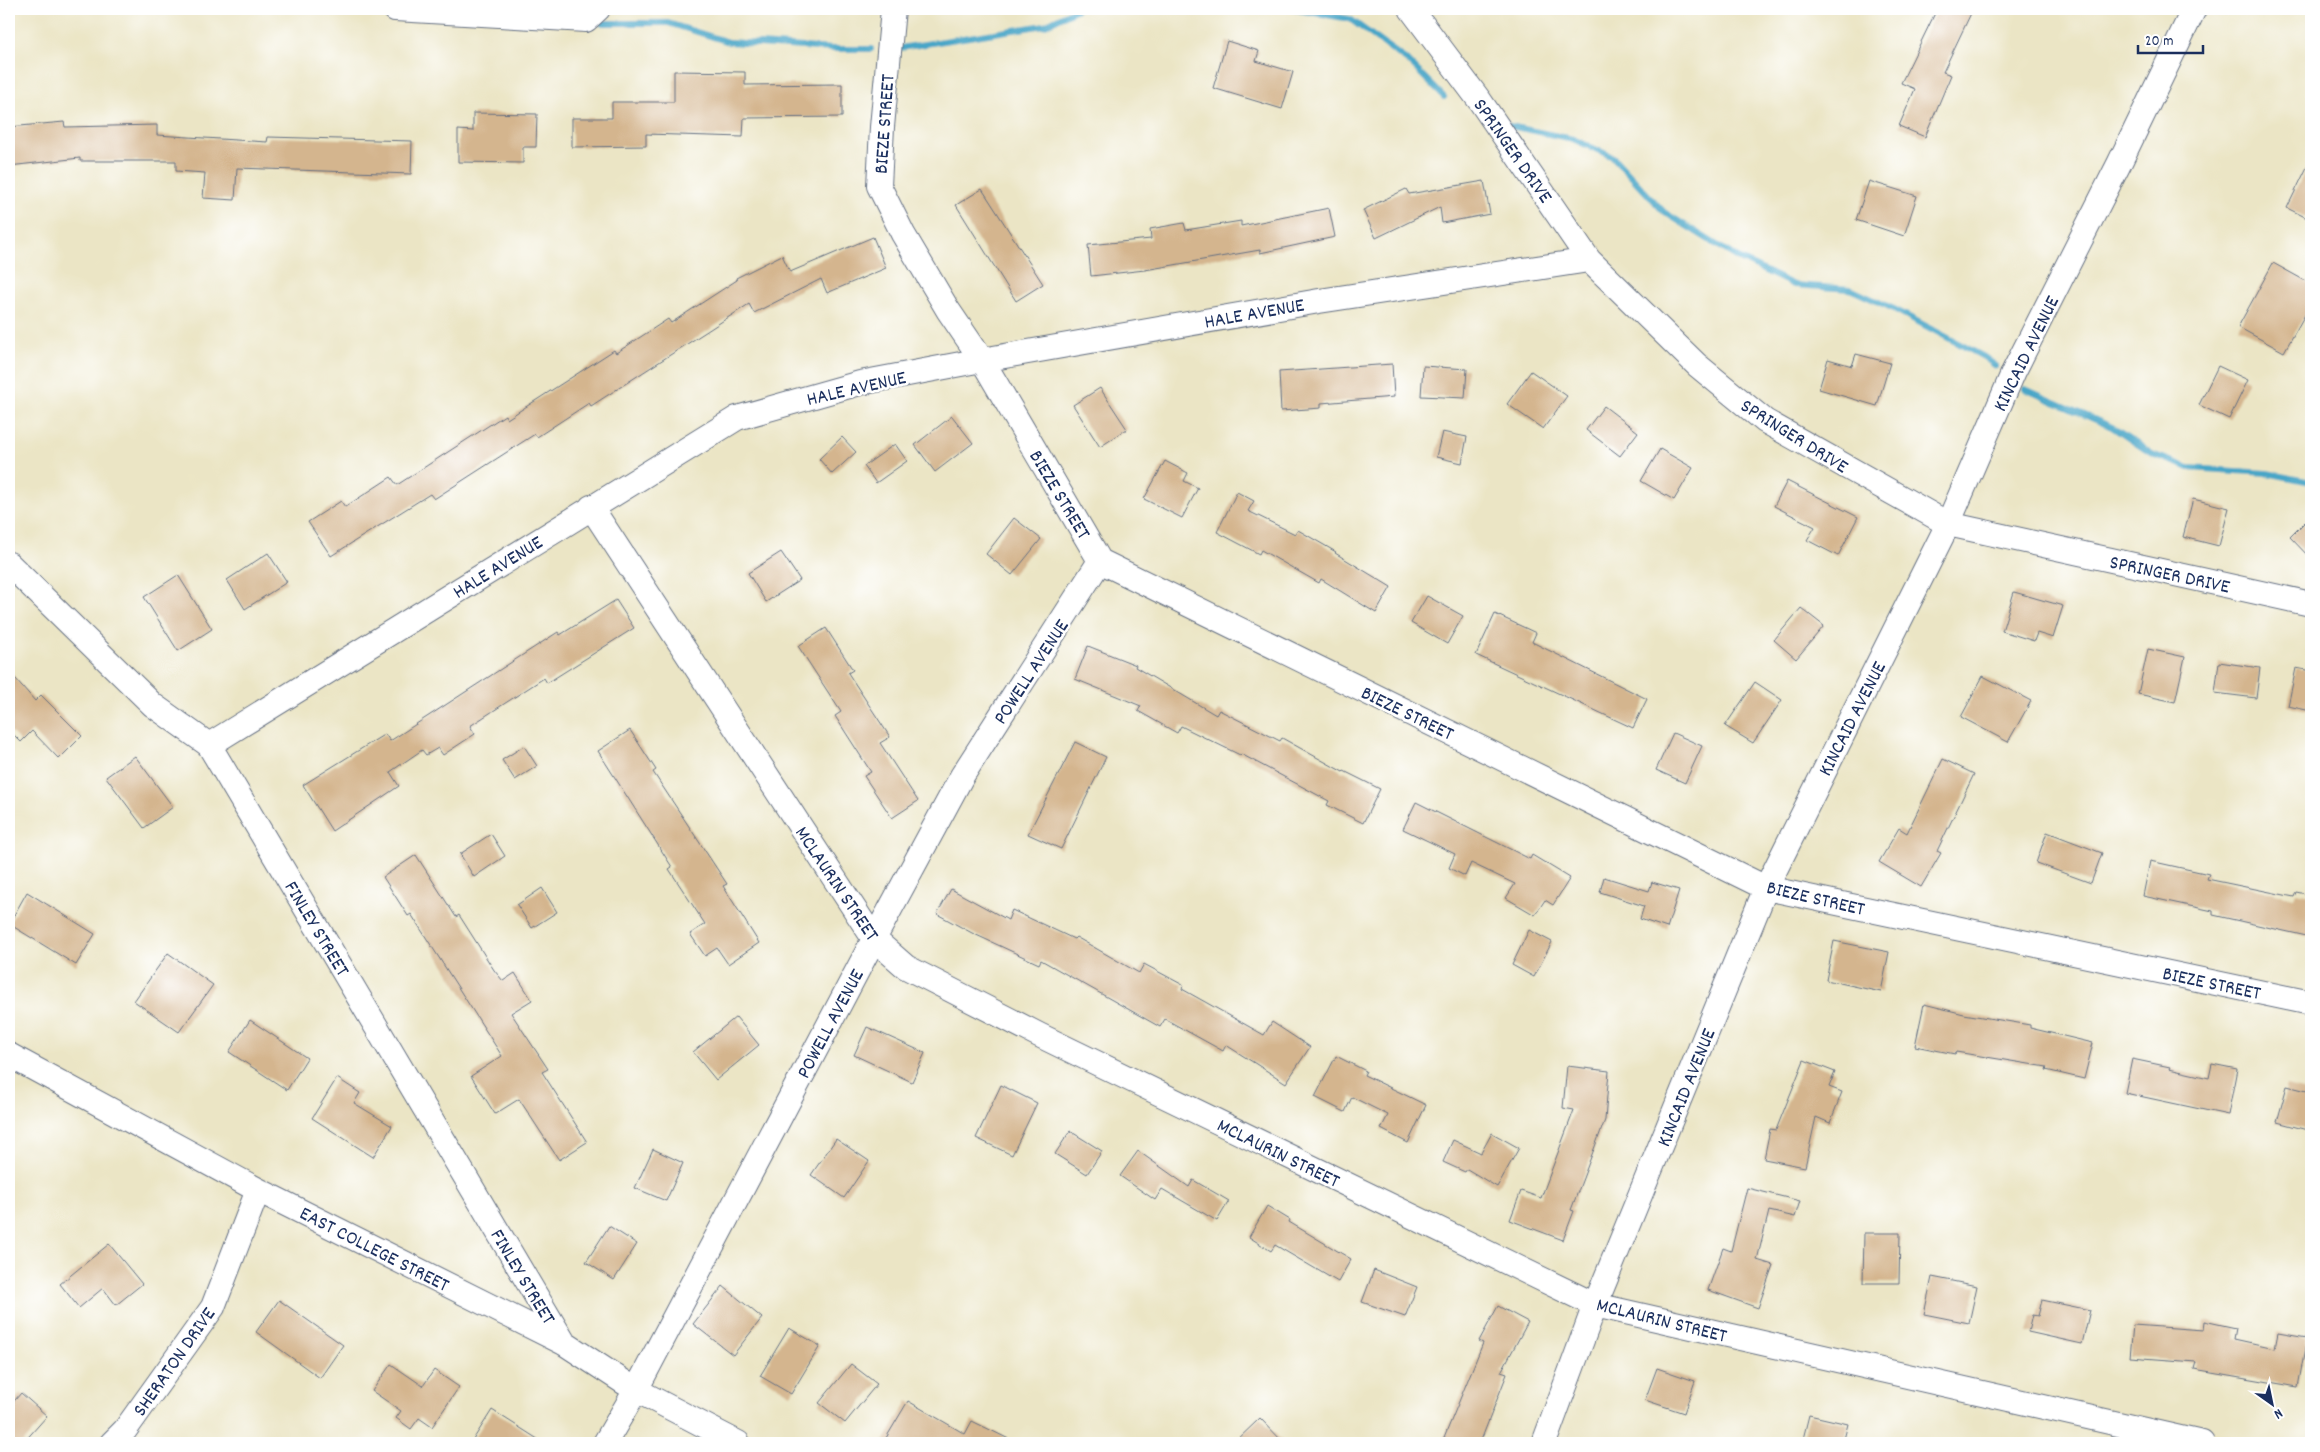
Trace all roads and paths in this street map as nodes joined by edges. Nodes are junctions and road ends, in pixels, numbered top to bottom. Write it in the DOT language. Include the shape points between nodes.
graph roads {
  1 [pos="395,9"];
  2 [pos="598,9"];
  3 [pos="894,9"];
  4 [pos="1411,9"];
  5 [pos="2194,9"];
  6 [pos="1589,260"];
  7 [pos="982,360"];
  8 [pos="591,507"];
  9 [pos="1948,524"];
  10 [pos="1100,561"];
  11 [pos="9,564"];
  12 [pos="2311,604"];
  13 [pos="209,745"];
  14 [pos="1766,888"];
  15 [pos="874,939"];
  16 [pos="2311,1003"];
  17 [pos="9,1055"];
  18 [pos="258,1190"];
  19 [pos="1595,1305"];
  20 [pos="564,1343"];
  21 [pos="636,1390"];
  22 [pos="112,1443"];
  23 [pos="605,1443"];
  24 [pos="738,1443"];
  25 [pos="1544,1443"];
  26 [pos="2202,1443"];
  1 -- 2 [label="street" via="586,20"];
  3 -- 7 [label="street, BIEZE STREET" via="882,127 880,186 903,234"];
  4 -- 6 [label="street, SPRINGER DRIVE" via="1480,101"];
  5 -- 9 [label="street, KINCAID AVENUE" via="2014,371"];
  6 -- 7 [label="street, HALE AVENUE" via="1319,301"];
  6 -- 9 [label="street, SPRINGER DRIVE" via="1697,365 1765,422"];
  7 -- 8 [label="street, HALE AVENUE" via="860,383 737,418"];
  7 -- 10 [label="street, BIEZE STREET"];
  8 -- 13 [label="street, HALE AVENUE"];
  8 -- 15 [label="street, MCLAURIN STREET"];
  9 -- 12 [label="street, SPRINGER DRIVE"];
  9 -- 14 [label="street, KINCAID AVENUE"];
  10 -- 14 [label="street, BIEZE STREET"];
  10 -- 15 [label="street, POWELL AVENUE" via="962,776"];
  11 -- 13 [label="street, FINLEY STREET" via="153,706"];
  13 -- 20 [label="street, FINLEY STREET"];
  14 -- 16 [label="street, BIEZE STREET"];
  14 -- 19 [label="street, KINCAID AVENUE"];
  15 -- 19 [label="street, MCLAURIN STREET" via="906,967 1039,1035"];
  15 -- 21 [label="street, POWELL AVENUE"];
  17 -- 18 [label="street, EAST COLLEGE STREET"];
  18 -- 20 [label="street, EAST COLLEGE STREET"];
  18 -- 22 [label="street, SHERATON DRIVE" via="213,1307 125,1430"];
  19 -- 25 [label="street, KINCAID AVENUE"];
  19 -- 26 [label="street, MCLAURIN STREET"];
  20 -- 21 [label="street, EAST COLLEGE STREET"];
  21 -- 23 [label="street, POWELL AVENUE"];
  21 -- 24 [label="street, EAST COLLEGE STREET"];
}
